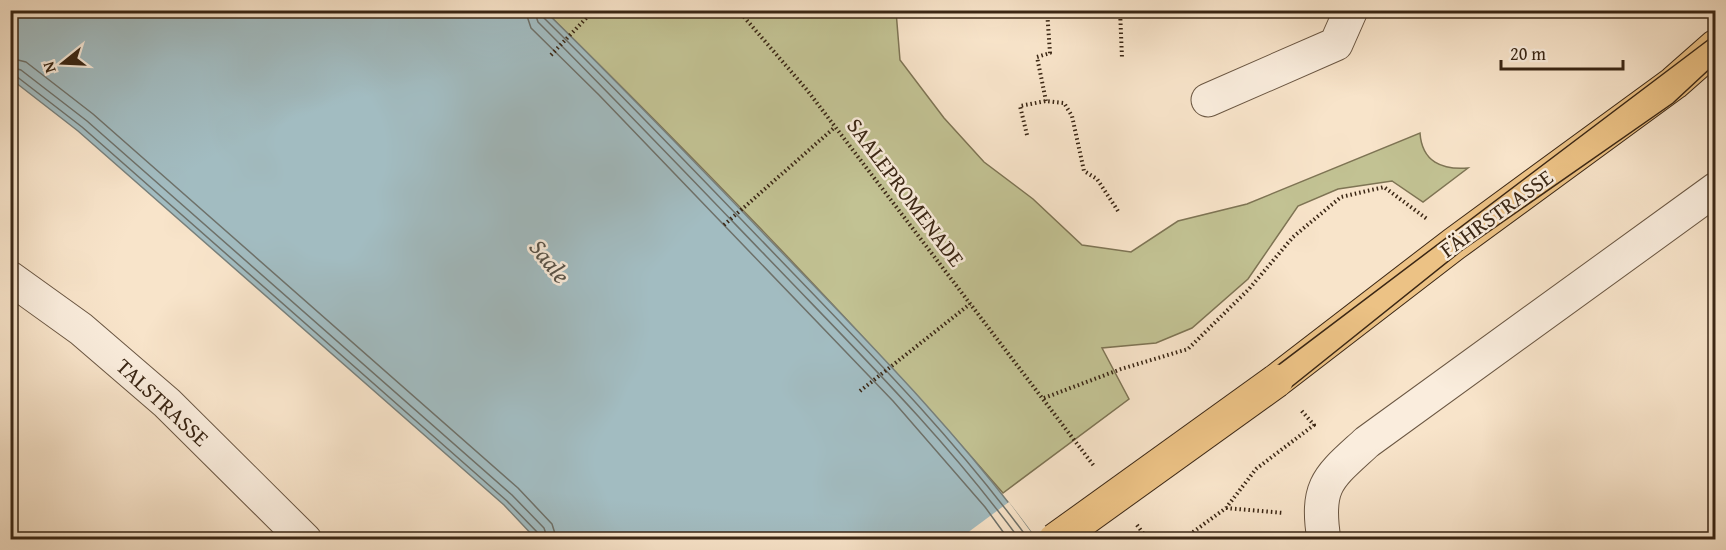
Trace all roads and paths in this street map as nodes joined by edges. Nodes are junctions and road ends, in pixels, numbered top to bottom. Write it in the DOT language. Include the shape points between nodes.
graph roads {
  1 [pos="594,10"];
  2 [pos="738,10"];
  3 [pos="1047,10"];
  4 [pos="1120,10"];
  5 [pos="1351,10"];
  6 [pos="1716,46"];
  7 [pos="551,55"];
  8 [pos="1122,58"];
  9 [pos="1208,99"];
  10 [pos="1046,101"];
  11 [pos="835,127"];
  12 [pos="1027,135"];
  13 [pos="1716,189"];
  14 [pos="1118,211"];
  15 [pos="724,225"];
  16 [pos="1454,244"];
  17 [pos="10,278"];
  18 [pos="970,304"];
  19 [pos="860,392"];
  20 [pos="1314,424"];
  21 [pos="1226,508"];
  22 [pos="1322,527"];
  23 [pos="305,540"];
  24 [pos="1055,540"];
  25 [pos="1182,540"];
  1 -- 7 [label="path"];
  2 -- 11 [label="path, SAALEPROMENADE"];
  3 -- 10 [label="path" via="1050,53 1037,57"];
  4 -- 8 [label="path"];
  5 -- 9 [label="street" via="1336,44"];
  6 -- 16 [label="main road, FÄHRSTRASSE" via="1674,83"];
  10 -- 12 [label="path" via="1020,106"];
  10 -- 14 [label="path" via="1064,103 1072,116 1084,171 1097,179"];
  11 -- 15 [label="path"];
  11 -- 18 [label="path, SAALEPROMENADE"];
  13 -- 22 [label="street" via="1367,442 1332,474 1322,494"];
  16 -- 18 [label="path, SAALEPROMENADE" via="1415,208 1384,187 1341,197 1293,237 1249,289 1188,349 1044,398"];
  16 -- 24 [label="main road, FÄHRSTRASSE, bridge" via="1276,381"];
  17 -- 23 [label="street, TALSTRASSE" via="81,329 167,403"];
  18 -- 19 [label="path"];
  20 -- 21 [label="path" via="1256,469"];
  21 -- 22 [label="path"];
  21 -- 25 [label="path"];
}
